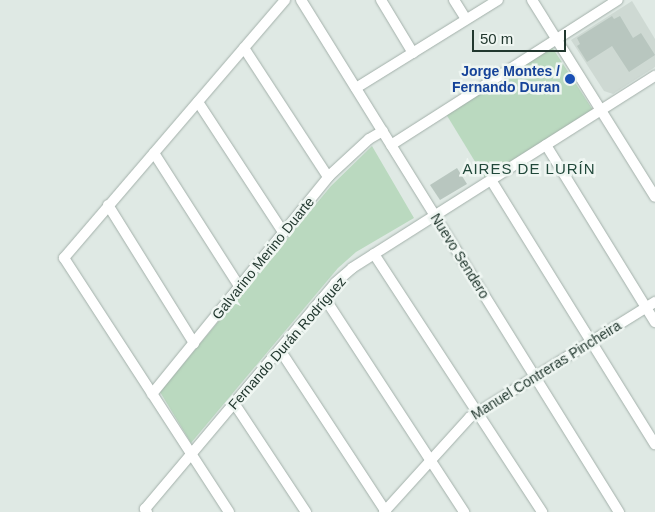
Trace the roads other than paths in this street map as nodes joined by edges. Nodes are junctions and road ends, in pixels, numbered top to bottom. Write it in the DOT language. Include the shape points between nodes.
graph roads {
  1 [pos="285,0"];
  2 [pos="301,0"];
  3 [pos="381,0"];
  4 [pos="454,0"];
  5 [pos="498,0"];
  6 [pos="532,0"];
  7 [pos="618,0"];
  8 [pos="466,20"];
  9 [pos="556,38"];
  10 [pos="244,48"];
  11 [pos="413,53"];
  12 [pos="655,76"];
  13 [pos="356,88"];
  14 [pos="198,102"];
  15 [pos="601,110"];
  16 [pos="383,131"];
  17 [pos="391,145"];
  18 [pos="546,145"];
  19 [pos="154,153"];
  20 [pos="328,177"];
  21 [pos="491,180"];
  22 [pos="655,197"];
  23 [pos="108,206"];
  24 [pos="435,215"];
  25 [pos="283,232"];
  26 [pos="374,254"];
  27 [pos="239,286"];
  28 [pos="324,297"];
  29 [pos="650,304"];
  30 [pos="655,322"];
  31 [pos="591,341"];
  32 [pos="194,343"];
  33 [pos="280,350"];
  34 [pos="534,376"];
  35 [pos="152,394"];
  36 [pos="234,403"];
  37 [pos="477,412"];
  38 [pos="655,444"];
  39 [pos="192,455"];
  40 [pos="430,460"];
  41 [pos="146,510"];
  42 [pos="385,511"];
  43 [pos="229,512"];
  44 [pos="306,512"];
  45 [pos="464,512"];
  46 [pos="542,512"];
  47 [pos="619,512"];
  1 -- 10 [label="street"];
  2 -- 13 [label="street, Nuevo Sendero"];
  3 -- 11 [label="street"];
  4 -- 8 [label="street"];
  5 -- 8 [label="street"];
  6 -- 9 [label="street"];
  7 -- 9 [label="street"];
  8 -- 11 [label="street"];
  9 -- 15 [label="street"];
  9 -- 17 [label="street"];
  10 -- 14 [label="street"];
  10 -- 20 [label="street"];
  11 -- 13 [label="street"];
  12 -- 15 [label="street, Fernando Durán Rodríguez"];
  13 -- 16 [label="street, Nuevo Sendero"];
  14 -- 19 [label="street"];
  14 -- 25 [label="street"];
  15 -- 18 [label="street, Fernando Durán Rodríguez"];
  15 -- 22 [label="street"];
  16 -- 17 [label="street, Nuevo Sendero"];
  16 -- 20 [label="street, Galvarino Merino Duarte" via="369,139"];
  17 -- 24 [label="street, Nuevo Sendero"];
  18 -- 21 [label="street, Fernando Durán Rodríguez"];
  18 -- 29 [label="street"];
  19 -- 23 [label="street"];
  19 -- 27 [label="street"];
  20 -- 25 [label="street, Galvarino Merino Duarte"];
  21 -- 24 [label="street, Fernando Durán Rodríguez"];
  21 -- 31 [label="street"];
  23 -- 32 [label="street"];
  23 -- 35 [label="street" via="64,258"];
  24 -- 26 [label="street, Fernando Durán Rodríguez"];
  24 -- 34 [label="street, Nuevo Sendero"];
  25 -- 27 [label="street, Galvarino Merino Duarte"];
  26 -- 28 [label="street, Fernando Durán Rodríguez" via="352,268"];
  26 -- 37 [label="street"];
  27 -- 32 [label="street, Galvarino Merino Duarte"];
  28 -- 33 [label="street, Fernando Durán Rodríguez"];
  28 -- 40 [label="street"];
  29 -- 30 [label="street"];
  29 -- 31 [label="street, Manuel Contreras Pincheira"];
  31 -- 34 [label="street, Manuel Contreras Pincheira"];
  31 -- 38 [label="street"];
  32 -- 35 [label="street, Galvarino Merino Duarte"];
  33 -- 36 [label="street, Fernando Durán Rodríguez"];
  33 -- 42 [label="street"];
  34 -- 37 [label="street, Manuel Contreras Pincheira"];
  34 -- 47 [label="street, Nuevo Sendero"];
  35 -- 39 [label="street"];
  36 -- 39 [label="street, Fernando Durán Rodríguez"];
  36 -- 44 [label="street"];
  37 -- 40 [label="street, Manuel Contreras Pincheira"];
  37 -- 46 [label="street"];
  39 -- 41 [label="street, Fernando Durán Rodríguez"];
  39 -- 43 [label="street"];
  40 -- 42 [label="street, Manuel Contreras Pincheira"];
  40 -- 45 [label="street"];
}
